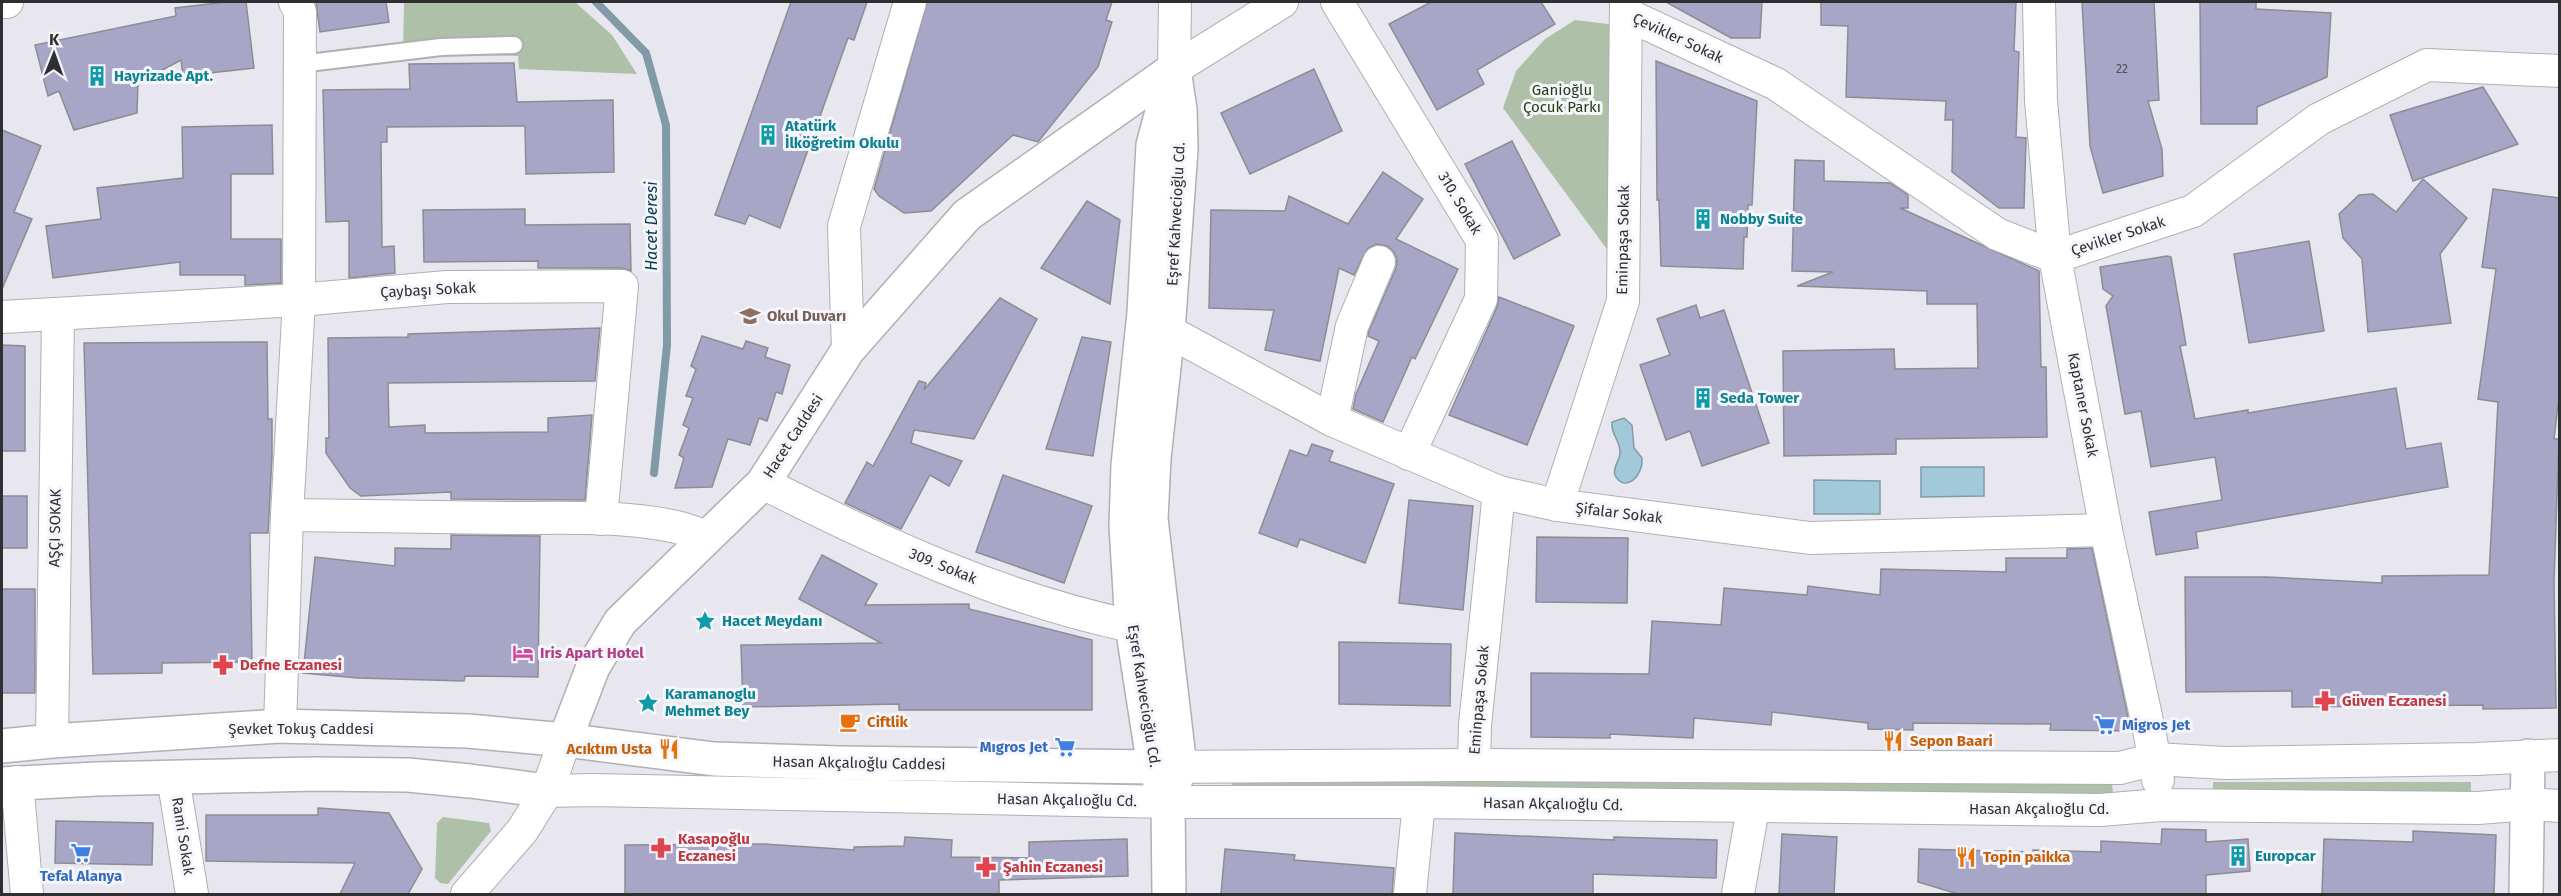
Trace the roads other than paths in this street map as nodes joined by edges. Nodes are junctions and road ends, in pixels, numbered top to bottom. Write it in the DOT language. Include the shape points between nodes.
graph roads {
  1 [pos="2,2"];
  2 [pos="7,2"];
  3 [pos="295,2"];
  4 [pos="910,2"];
  5 [pos="1175,2"];
  6 [pos="1282,2"];
  7 [pos="1337,2"];
  8 [pos="2039,2"];
  9 [pos="1626,8"];
  10 [pos="514,45"];
  11 [pos="300,64"];
  12 [pos="1174,69"];
  13 [pos="2559,71"];
  14 [pos="1107,116"];
  15 [pos="1153,145"];
  16 [pos="2055,257"];
  17 [pos="1379,262"];
  18 [pos="299,300"];
  19 [pos="58,315"];
  20 [pos="2,317"];
  21 [pos="1168,331"];
  22 [pos="848,350"];
  23 [pos="1332,420"];
  24 [pos="1409,454"];
  25 [pos="763,483"];
  26 [pos="1498,492"];
  27 [pos="1557,505"];
  28 [pos="287,515"];
  29 [pos="601,519"];
  30 [pos="2106,530"];
  31 [pos="705,537"];
  32 [pos="1132,626"];
  33 [pos="279,726"];
  34 [pos="565,740"];
  35 [pos="52,741"];
  36 [pos="2,746"];
  37 [pos="2544,756"];
  38 [pos="2155,759"];
  39 [pos="1474,765"];
  40 [pos="1167,767"];
  41 [pos="173,777"];
  42 [pos="9,783"];
  43 [pos="547,791"];
  44 [pos="1168,802"];
  45 [pos="1419,802"];
  46 [pos="2161,805"];
  47 [pos="2544,805"];
  48 [pos="1753,808"];
  49 [pos="27,894"];
  50 [pos="192,894"];
  51 [pos="466,894"];
  52 [pos="1169,894"];
  53 [pos="1410,894"];
  54 [pos="1738,894"];
  55 [pos="2526,894"];
  1 -- 2 [label="street"];
  3 -- 11 [label="street" via="300,12"];
  4 -- 22 [label="street" via="844,226"];
  5 -- 12 [label="street, Eşref Kahvecioğlu Cd."];
  6 -- 12 [label="street"];
  7 -- 24 [label="street, 310. Sokak" via="1482,240 1481,299"];
  8 -- 16 [label="street, Kaptaner Sokak" via="2041,101"];
  9 -- 16 [label="street, Çevikler Sokak" via="1776,84 1997,234"];
  9 -- 27 [label="street, Eminpaşa Sokak" via="1623,301"];
  10 -- 11 [label="lane" via="441,47"];
  11 -- 18 [label="street"];
  12 -- 14 [label="street, Hacet Caddesi"];
  12 -- 15 [label="street, Eşref Kahvecioğlu Cd."];
  12 -- 21 [label="street, Eşref Kahvecioğlu Cd." via="1181,150"];
  13 -- 16 [label="street, Çevikler Sokak" via="2427,65 2319,119 2193,211"];
  14 -- 15 [label="street"];
  14 -- 22 [label="street, Hacet Caddesi" via="967,215"];
  15 -- 32 [label="street, Eşref Kahvecioğlu Cd." via="1144,313 1128,465 1126,526"];
  16 -- 30 [label="street, Kaptaner Sokak"];
  17 -- 23 [label="street" via="1352,326"];
  18 -- 19 [label="street, Çaybaşı Sokak"];
  18 -- 28 [label="street"];
  18 -- 29 [label="street, Çaybaşı Sokak" via="447,287 622,286"];
  19 -- 20 [label="street, Çaybaşı Sokak"];
  19 -- 35 [label="street, AŞÇI SOKAK"];
  21 -- 23 [label="street, Şifalar Sokak"];
  21 -- 40 [label="street, Eşref Kahvecioğlu Cd." via="1151,519"];
  22 -- 25 [label="street, Hacet Caddesi"];
  23 -- 24 [label="street, Şifalar Sokak"];
  24 -- 26 [label="street, Şifalar Sokak"];
  25 -- 31 [label="street, Hacet Caddesi"];
  25 -- 32 [label="street, 309. Sokak" via="951,572"];
  26 -- 27 [label="street, Şifalar Sokak"];
  26 -- 39 [label="street, Eminpaşa Sokak"];
  27 -- 30 [label="street, Şifalar Sokak" via="1810,538"];
  28 -- 29 [label="street"];
  28 -- 33 [label="street"];
  29 -- 31 [label="street" via="678,527"];
  30 -- 38 [label="street, Kaptaner Sokak"];
  31 -- 34 [label="street, Hacet Caddesi" via="620,622 592,667"];
  32 -- 40 [label="street, Eşref Kahvecioğlu Cd."];
  33 -- 34 [label="street, Şevket Tokuş Caddesi" via="468,731"];
  33 -- 35 [label="street, Şevket Tokuş Caddesi"];
  34 -- 40 [label="street, Hasan Akçalıoğlu Caddesi" via="714,759"];
  34 -- 43 [label="street, Hacet Caddesi"];
  35 -- 36 [label="street, Şevket Tokuş Caddesi"];
  37 -- 38 [label="street" via="2225,763"];
  37 -- 47 [label="street"];
  38 -- 39 [label="street" via="2120,768"];
  38 -- 46 [label="street, Kaptaner Sokak"];
  39 -- 40 [label="street"];
  40 -- 44 [label="street, Eşref Kahvecioğlu Cd."];
  41 -- 42 [label="street"];
  41 -- 43 [label="street" via="408,776"];
  41 -- 50 [label="street, Rami Sokak"];
  42 -- 49 [label="street"];
  43 -- 44 [label="street, Hasan Akçalıoğlu Cd."];
  43 -- 51 [label="street, Hacet Caddesi" via="522,831"];
  44 -- 45 [label="street, Hasan Akçalıoğlu Cd."];
  44 -- 52 [label="street"];
  45 -- 48 [label="street, Hasan Akçalıoğlu Cd."];
  45 -- 53 [label="street"];
  46 -- 47 [label="street, Hasan Akçalıoğlu Cd."];
  46 -- 48 [label="street, Hasan Akçalıoğlu Cd." via="2100,810"];
  47 -- 55 [label="street"];
  48 -- 54 [label="street"];
}
